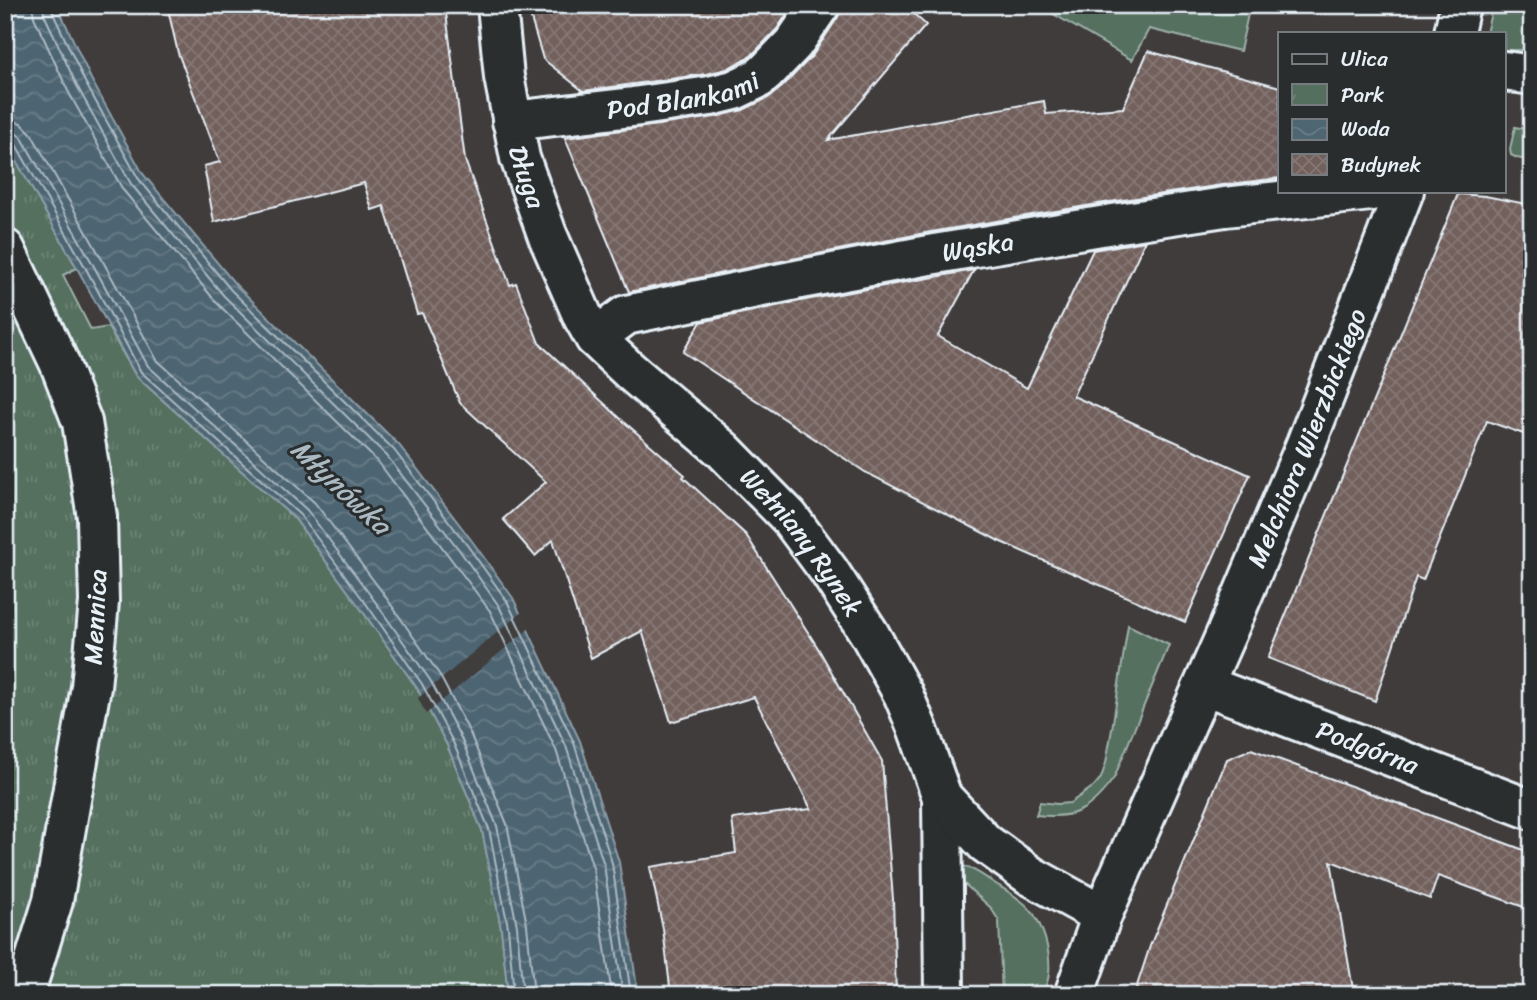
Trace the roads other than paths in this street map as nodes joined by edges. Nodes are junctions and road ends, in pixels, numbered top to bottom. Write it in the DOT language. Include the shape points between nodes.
graph roads {
  1 [pos="497,5"];
  2 [pos="820,5"];
  3 [pos="1461,5"];
  4 [pos="1454,32"];
  5 [pos="1506,71"];
  6 [pos="1532,75"];
  7 [pos="512,121"];
  8 [pos="1362,192"];
  9 [pos="1404,192"];
  10 [pos="5,249"];
  11 [pos="595,338"];
  12 [pos="1204,685"];
  13 [pos="942,797"];
  14 [pos="1532,810"];
  15 [pos="1102,915"];
  16 [pos="24,995"];
  17 [pos="944,995"];
  18 [pos="1074,995"];
  1 -- 7 [label="street, Długa"];
  2 -- 7 [label="street, Pod Blankami" via="766,72 734,89 710,96"];
  3 -- 4 [label="street"];
  5 -- 6 [label="street"];
  7 -- 11 [label="street, Długa" via="547,233"];
  8 -- 11 [label="street, Wąska" via="1212,209 916,257 626,315"];
  9 -- 12 [label="street, Melchiora Wierzbickiego" via="1306,444"];
  10 -- 16 [label="street, Mennica" via="60,362 82,422 97,517 99,602 91,687 52,901"];
  11 -- 13 [label="street, Wełniany Rynek" via="723,450 789,517 829,571 904,694"];
  12 -- 14 [label="street, Podgórna"];
  12 -- 15 [label="street"];
  13 -- 15 [label="street, Wełniany Rynek" via="985,843 1031,876"];
  13 -- 17 [label="street, Wełniany Rynek"];
  15 -- 18 [label="street"];
}
